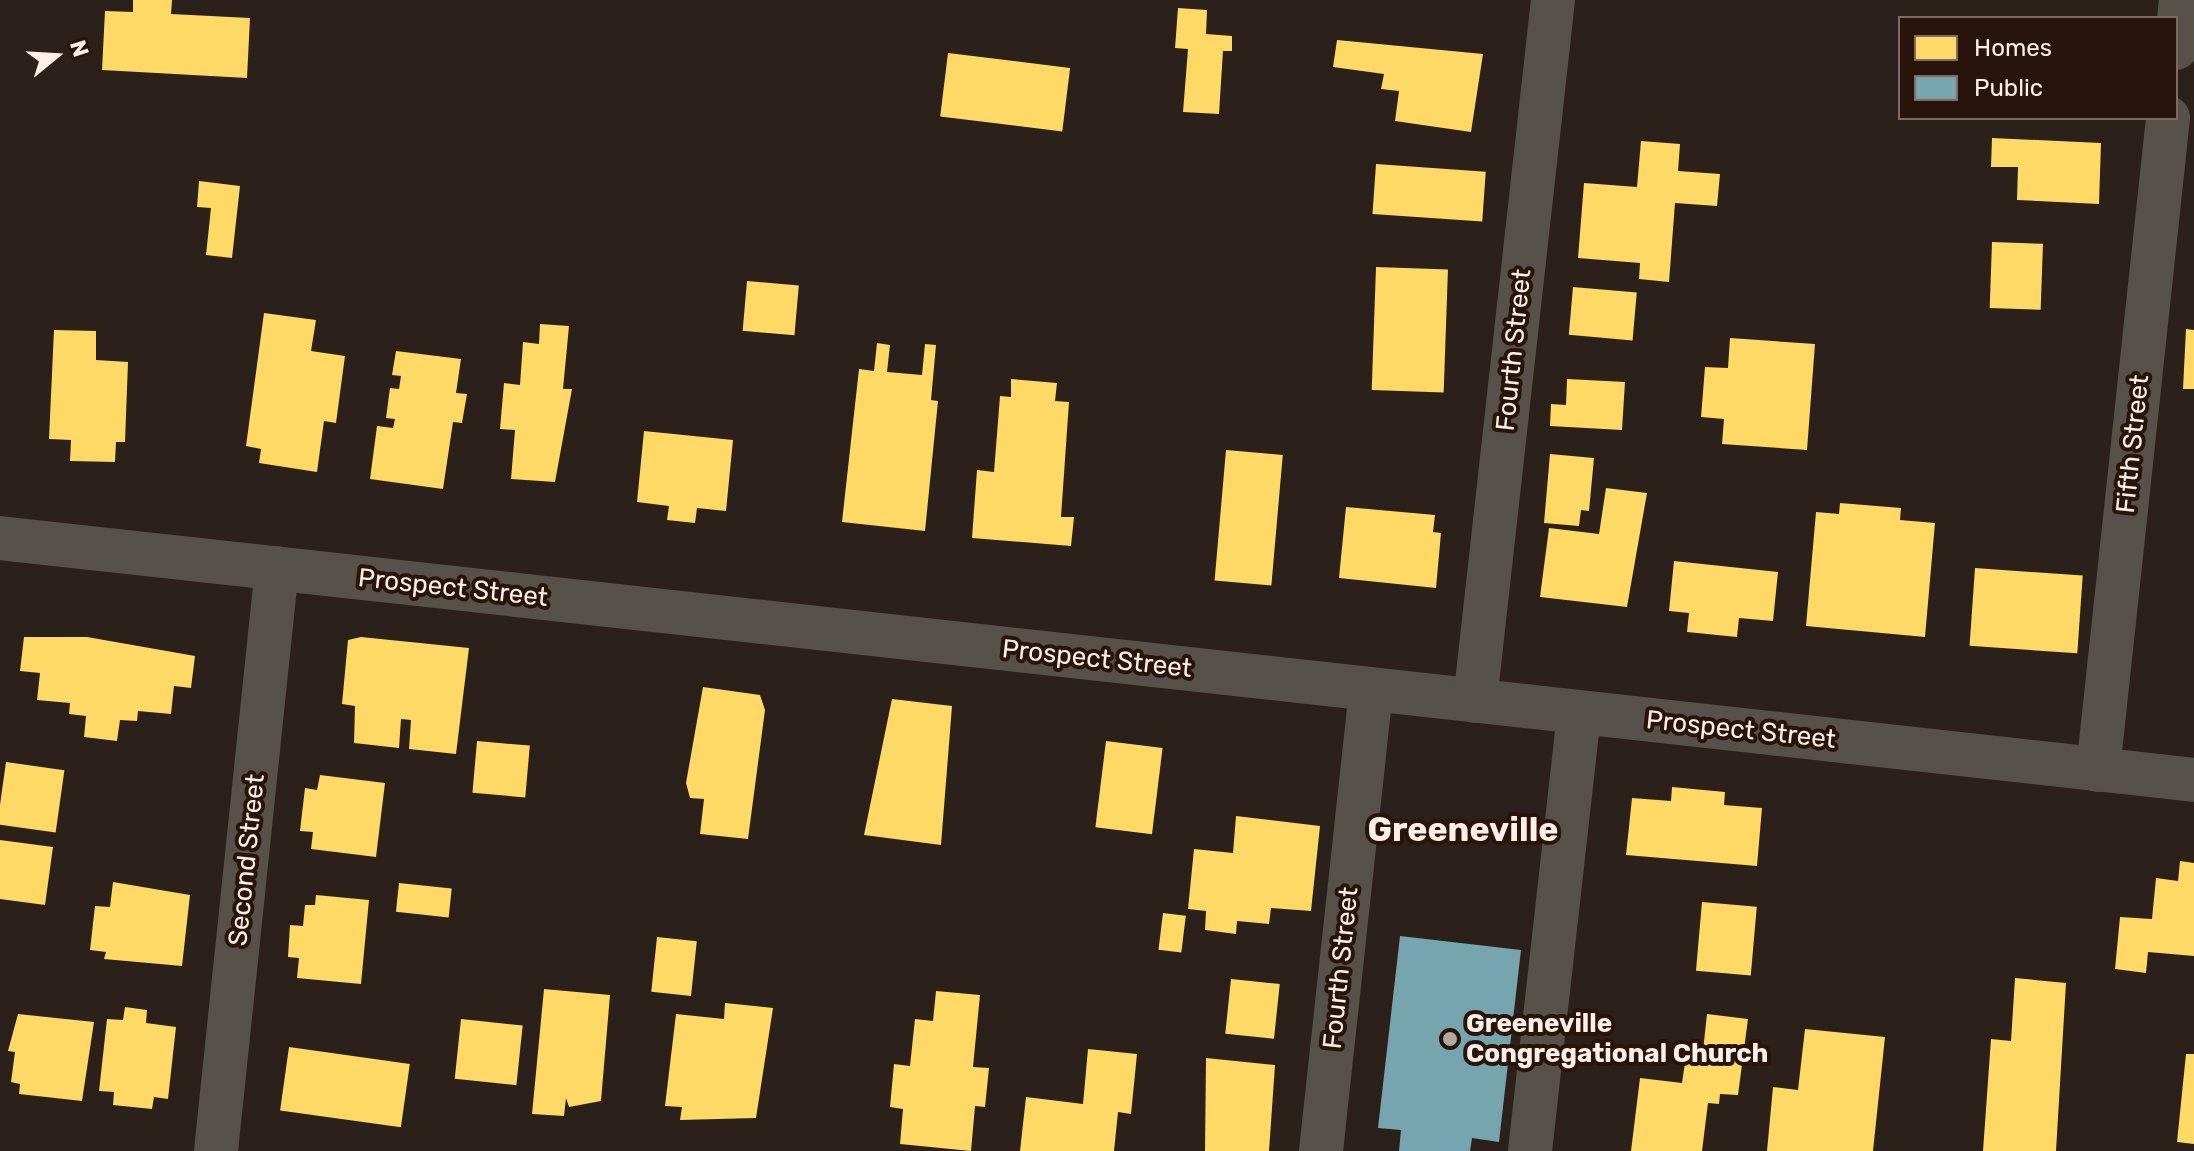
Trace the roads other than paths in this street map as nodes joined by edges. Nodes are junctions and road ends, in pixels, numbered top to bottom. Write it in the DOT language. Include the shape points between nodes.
graph roads {
  1 [pos="1553,0"];
  2 [pos="2181,0"];
  3 [pos="2178,29"];
  4 [pos="2168,120"];
  5 [pos="0,538"];
  6 [pos="277,568"];
  7 [pos="1371,690"];
  8 [pos="1475,701"];
  9 [pos="1579,713"];
  10 [pos="2098,770"];
  11 [pos="2194,780"];
  12 [pos="216,1151"];
  13 [pos="1321,1151"];
  14 [pos="1530,1151"];
  1 -- 8 [label="street, Fourth Street"];
  2 -- 3 [label="street"];
  4 -- 10 [label="street, Fifth Street"];
  5 -- 6 [label="street, Prospect Street"];
  6 -- 7 [label="street, Prospect Street"];
  6 -- 12 [label="street, Second Street"];
  7 -- 8 [label="street, Prospect Street"];
  7 -- 13 [label="street, Fourth Street"];
  8 -- 9 [label="street, Prospect Street"];
  9 -- 10 [label="street, Prospect Street"];
  9 -- 14 [label="street"];
  10 -- 11 [label="street, Prospect Street"];
}
